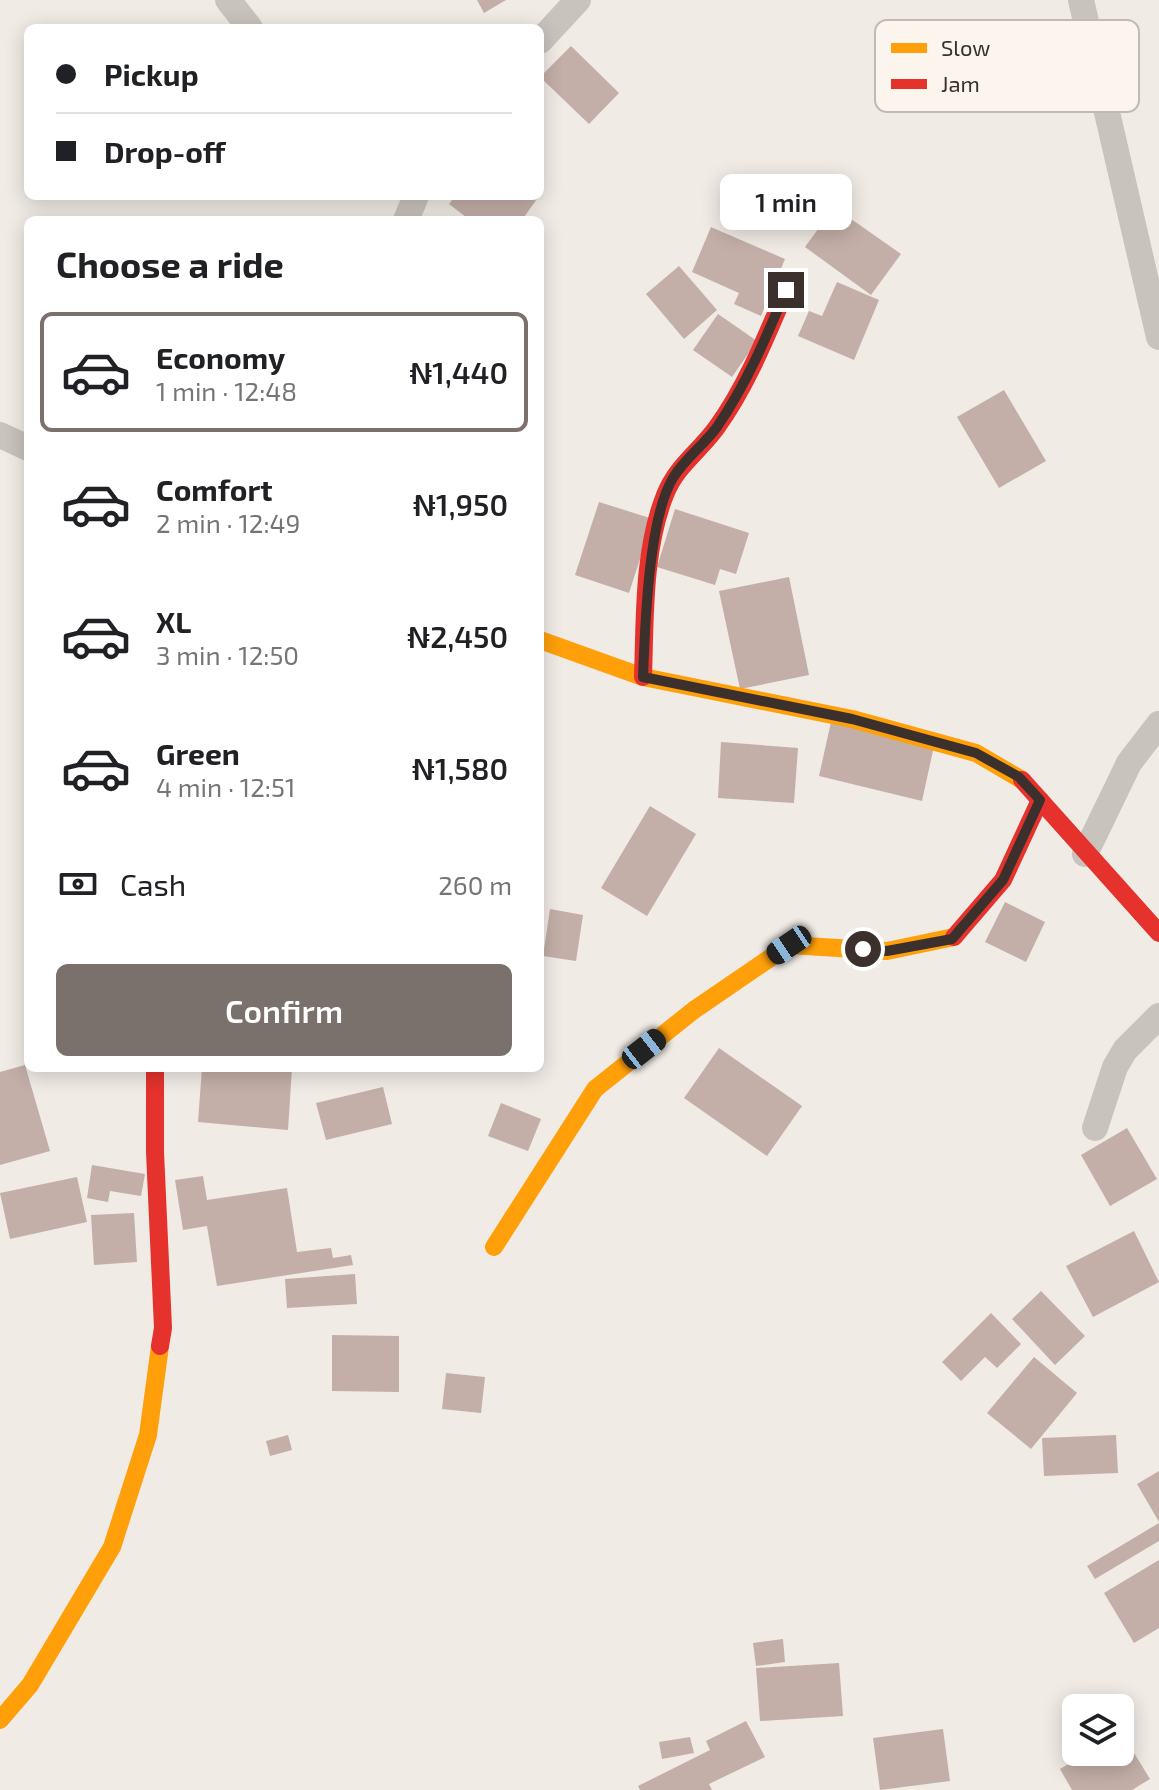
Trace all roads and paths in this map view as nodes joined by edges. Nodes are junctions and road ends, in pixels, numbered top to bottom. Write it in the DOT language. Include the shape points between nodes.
graph roads {
  1 [pos="228,0"];
  2 [pos="578,0"];
  3 [pos="1081,0"];
  4 [pos="1086,20"];
  5 [pos="247,24"];
  6 [pos="544,37"];
  7 [pos="1107,112"];
  8 [pos="786,290"];
  9 [pos="1159,337"];
  10 [pos="0,435"];
  11 [pos="24,446"];
  12 [pos="544,641"];
  13 [pos="643,677"];
  14 [pos="1159,724"];
  15 [pos="1040,800"];
  16 [pos="1085,854"];
  17 [pos="1159,933"];
  18 [pos="1159,1016"];
  19 [pos="155,1072"];
  20 [pos="1095,1128"];
  21 [pos="494,1247"];
  22 [pos="0,1720"];
  1 -- 5 [label="street"];
  2 -- 6 [label="street"];
  3 -- 4 [label="street"];
  7 -- 9 [label="street"];
  8 -- 13 [label="street" via="753,369 715,430 672,479 659,516 646,606"];
  10 -- 11 [label="street"];
  12 -- 13 [label="street"];
  13 -- 15 [label="street" via="852,719 976,753 1019,777"];
  14 -- 16 [label="street" via="1129,763"];
  15 -- 16 [label="street"];
  15 -- 21 [label="street" via="1003,880 952,939 887,951 789,945 694,1010 595,1089"];
  16 -- 17 [label="street"];
  18 -- 20 [label="street" via="1115,1067"];
  19 -- 22 [label="street" via="163,1328 148,1435 112,1547 30,1685"];
}
